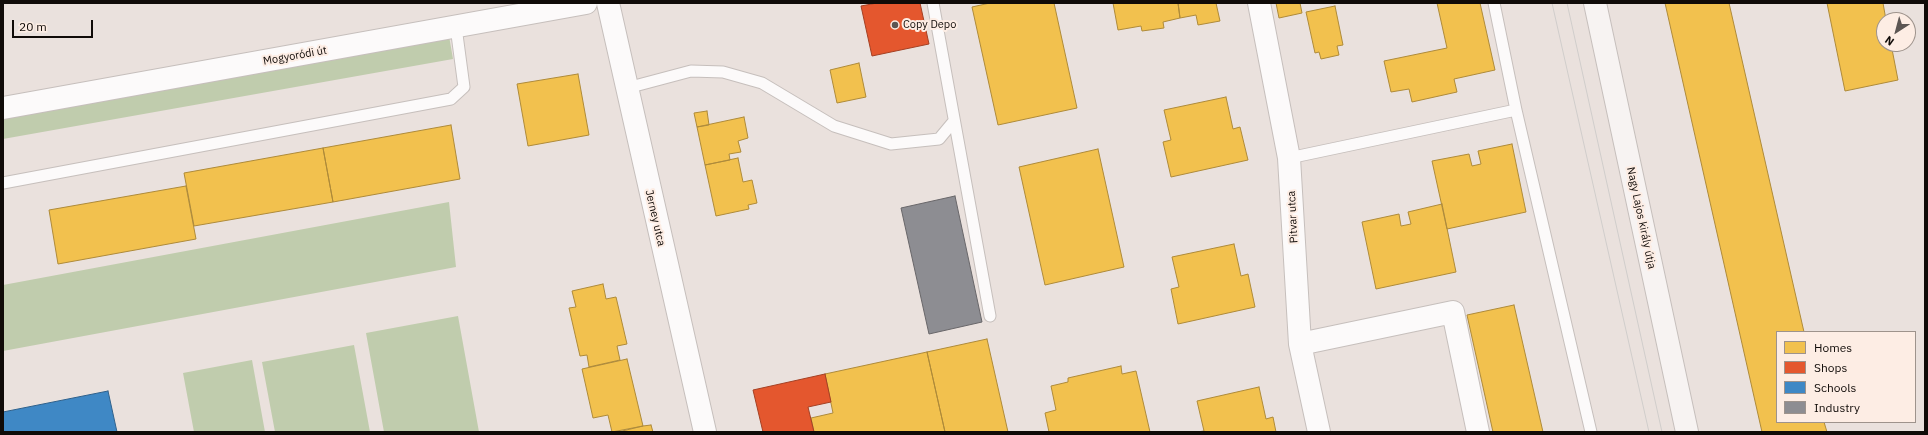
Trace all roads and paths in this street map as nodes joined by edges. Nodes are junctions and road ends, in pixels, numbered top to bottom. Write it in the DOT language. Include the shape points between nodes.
graph roads {
  1 [pos="586,3"];
  2 [pos="608,3"];
  3 [pos="933,3"];
  4 [pos="1259,3"];
  5 [pos="1494,3"];
  6 [pos="1595,3"];
  7 [pos="456,27"];
  8 [pos="627,88"];
  9 [pos="3,108"];
  10 [pos="1516,110"];
  11 [pos="954,121"];
  12 [pos="1289,158"];
  13 [pos="3,184"];
  14 [pos="990,316"];
  15 [pos="1300,344"];
  16 [pos="705,432"];
  17 [pos="1319,432"];
  18 [pos="1478,432"];
  19 [pos="1591,432"];
  20 [pos="1687,432"];
  1 -- 7 [label="street, Mogyoródi út"];
  2 -- 8 [label="street, Jerney utca"];
  3 -- 11 [label="lane"];
  4 -- 12 [label="street, Pitvar utca"];
  5 -- 10 [label="lane"];
  6 -- 20 [label="main road, Nagy Lajos király útja"];
  7 -- 9 [label="street, Mogyoródi út"];
  7 -- 13 [label="lane" via="464,87 451,99"];
  8 -- 11 [label="lane" via="691,71 723,72 762,83 834,126 891,144 939,139"];
  8 -- 16 [label="street, Jerney utca"];
  10 -- 12 [label="lane"];
  10 -- 19 [label="lane"];
  11 -- 14 [label="lane"];
  12 -- 15 [label="street, Pitvar utca"];
  15 -- 17 [label="street, Pitvar utca"];
  15 -- 18 [label="street" via="1453,312"];
}
